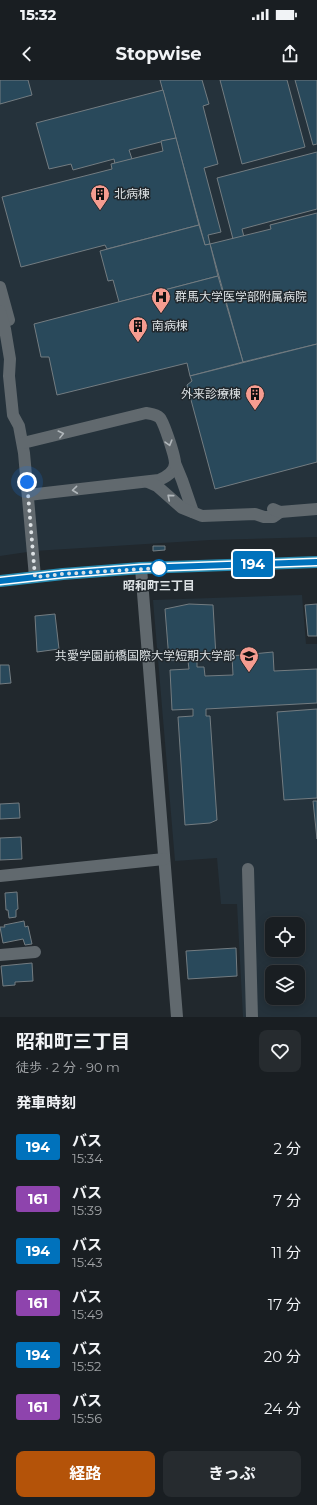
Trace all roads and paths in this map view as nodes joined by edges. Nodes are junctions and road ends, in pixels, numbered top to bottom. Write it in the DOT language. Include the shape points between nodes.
graph roads {
  1 [pos="0,287"];
  2 [pos="0,311"];
  3 [pos="5,381"];
  4 [pos="19,426"];
  5 [pos="23,443"];
  6 [pos="175,463"];
  7 [pos="148,482"];
  8 [pos="28,495"];
  9 [pos="317,509"];
  10 [pos="193,512"];
  11 [pos="317,562"];
  12 [pos="141,568"];
  13 [pos="35,577"];
  14 [pos="0,581"];
  15 [pos="164,859"];
  16 [pos="248,869"];
  17 [pos="0,876"];
  18 [pos="35,952"];
  19 [pos="0,955"];
  20 [pos="177,1017"];
  21 [pos="252,1017"];
  1 -- 4 [label="street" via="14,340 22,413"];
  2 -- 3 [label="street" via="10,359"];
  3 -- 4 [label="street"];
  4 -- 5 [label="street"];
  5 -- 6 [label="street, one-way" via="146,413 160,418"];
  5 -- 8 [label="street"];
  6 -- 7 [label="street" via="165,477"];
  6 -- 10 [label="street"];
  7 -- 8 [label="street, one-way"];
  10 -- 7 [label="street, one-way" via="182,508 157,486"];
  8 -- 13 [label="street"];
  9 -- 10 [label="street" via="280,512 273,509 255,514 202,516"];
  11 -- 12 [label="main road"];
  12 -- 13 [label="main road"];
  12 -- 15 [label="street"];
  13 -- 14 [label="main road"];
  15 -- 17 [label="street"];
  15 -- 20 [label="street"];
  16 -- 21 [label="street"];
  18 -- 19 [label="street"];
}
